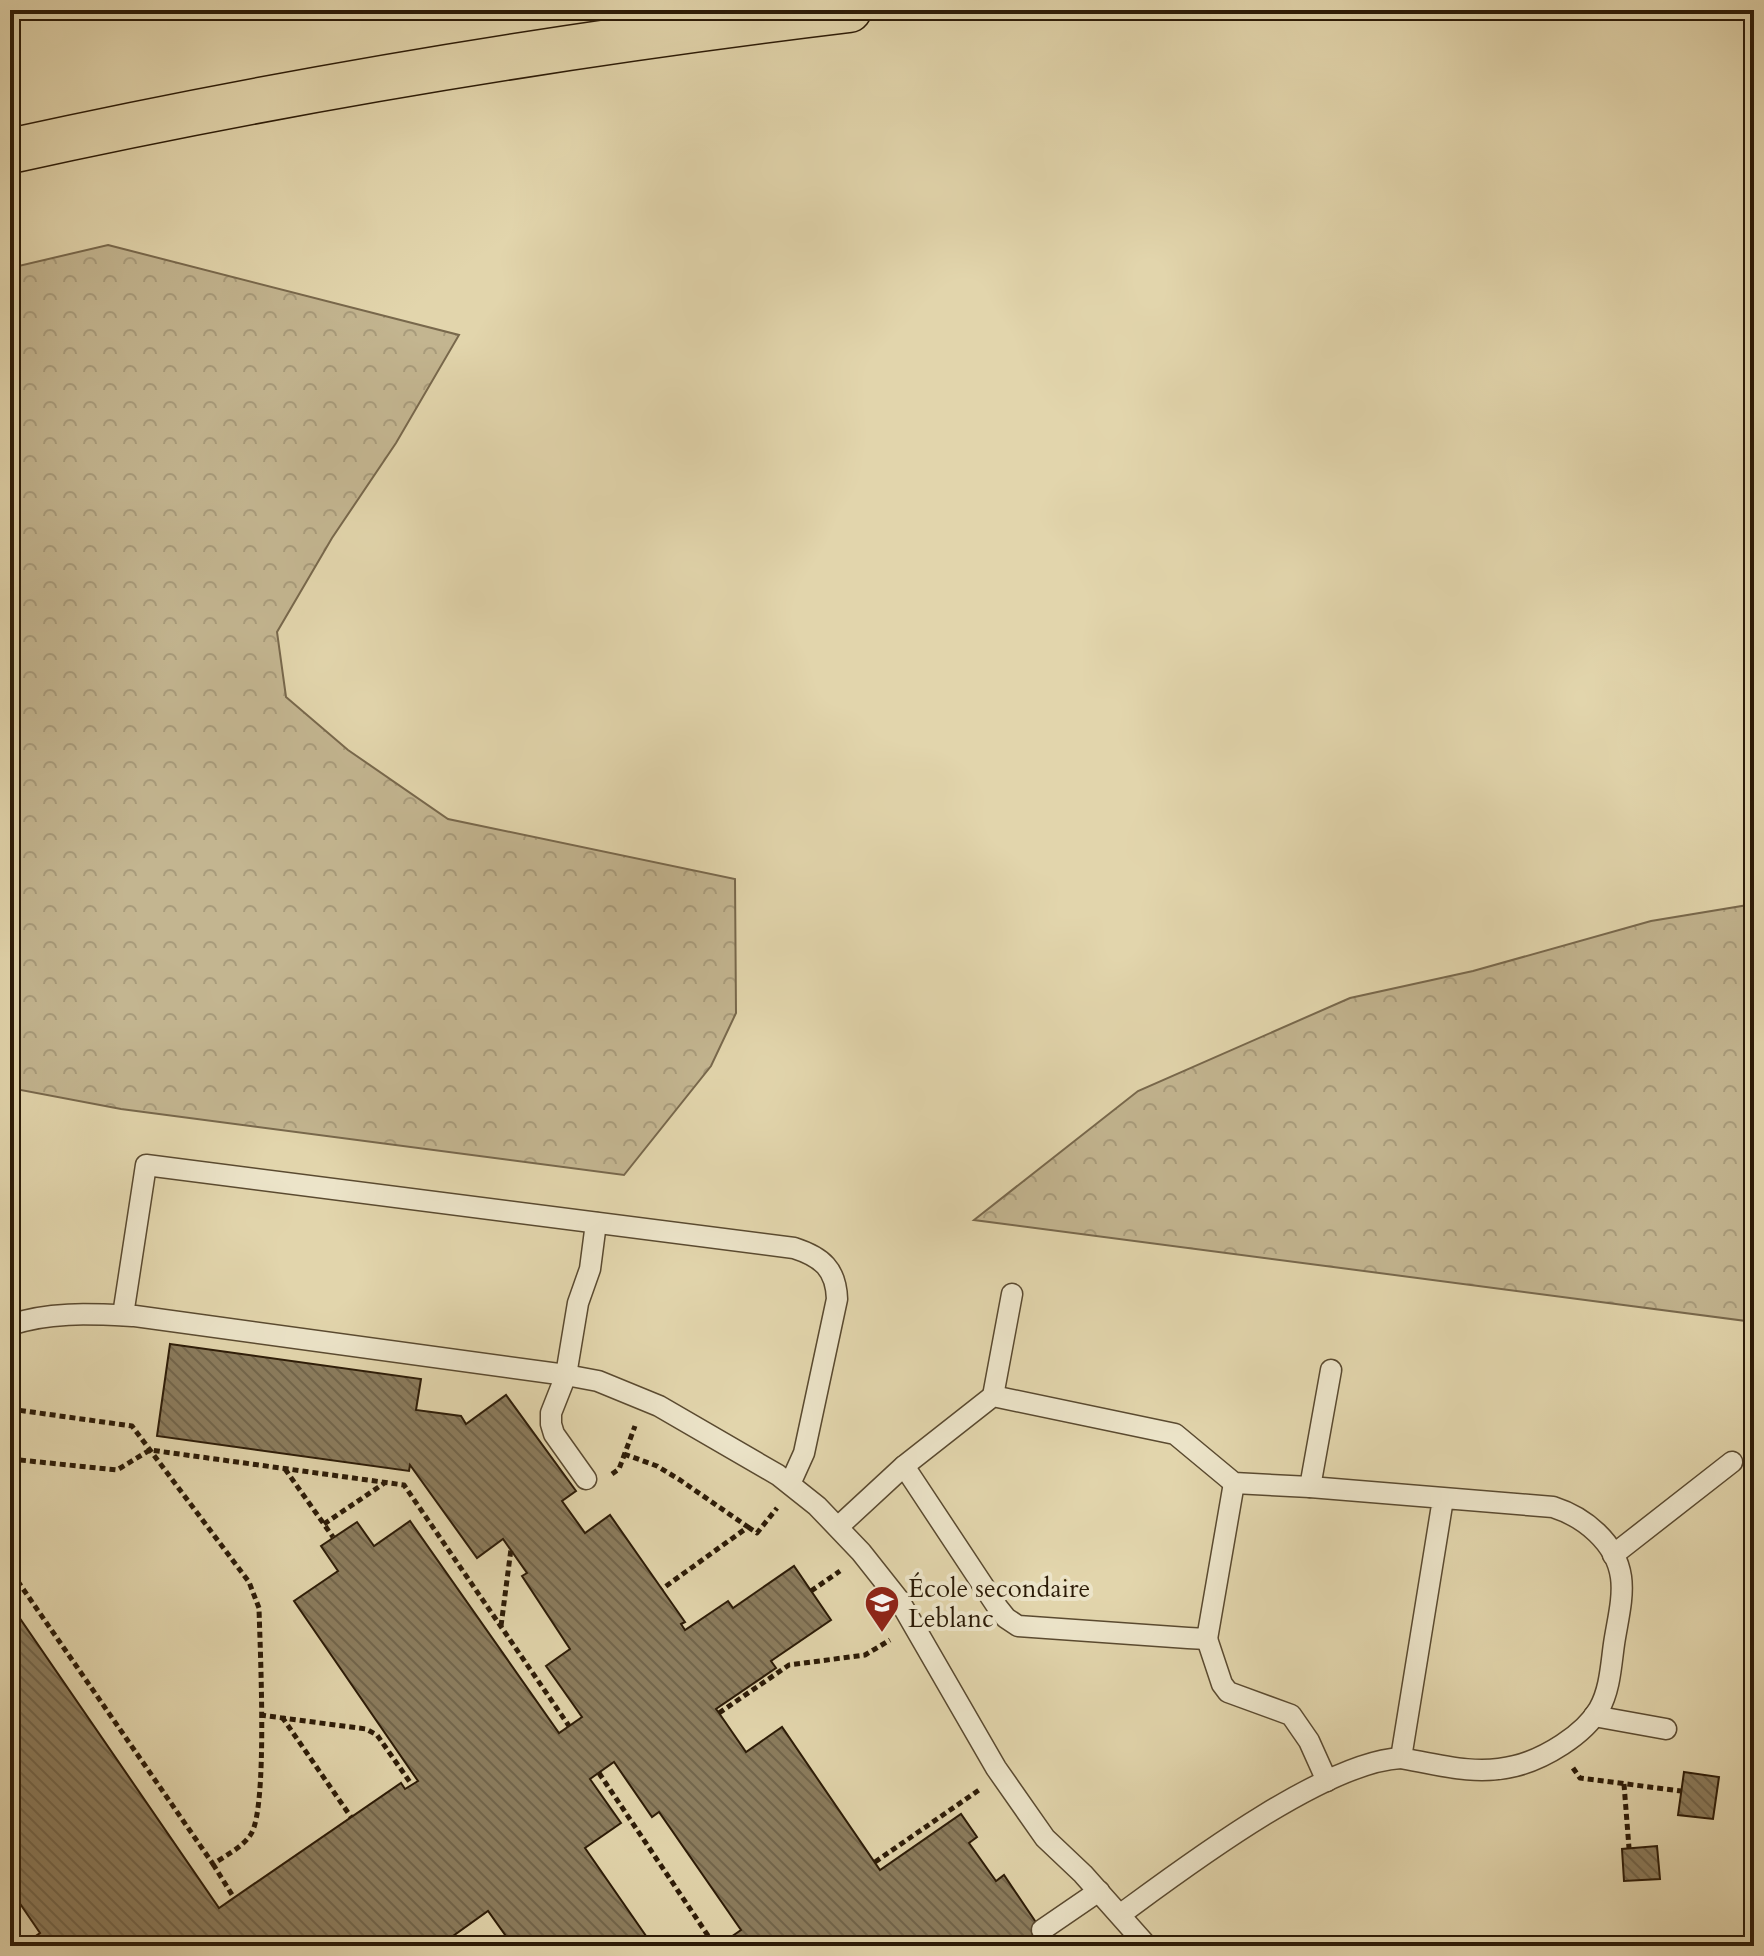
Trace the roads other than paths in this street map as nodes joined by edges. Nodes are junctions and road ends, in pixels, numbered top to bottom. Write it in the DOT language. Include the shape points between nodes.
graph roads {
  1 [pos="849,10"];
  2 [pos="10,151"];
  3 [pos="596,1223"];
  4 [pos="1012,1294"];
  5 [pos="123,1315"];
  6 [pos="10,1325"];
  7 [pos="1331,1370"];
  8 [pos="566,1375"];
  9 [pos="993,1396"];
  10 [pos="1732,1462"];
  11 [pos="904,1466"];
  12 [pos="586,1479"];
  13 [pos="1234,1483"];
  14 [pos="790,1484"];
  15 [pos="1310,1487"];
  16 [pos="1443,1499"];
  17 [pos="838,1527"];
  18 [pos="1613,1555"];
  19 [pos="1207,1639"];
  20 [pos="1594,1716"];
  21 [pos="1666,1729"];
  22 [pos="1401,1758"];
  23 [pos="1327,1781"];
  24 [pos="1099,1891"];
  25 [pos="1121,1914"];
  26 [pos="1042,1930"];
  27 [pos="1147,1946"];
  1 -- 2 [label="highway" via="417,72"];
  3 -- 5 [label="lane" via="146,1165"];
  3 -- 8 [label="lane"];
  3 -- 14 [label="lane" via="794,1248 821,1259 831,1270 836,1283 834,1312 804,1453"];
  4 -- 9 [label="lane"];
  5 -- 6 [label="lane" via="84,1313"];
  5 -- 8 [label="lane"];
  7 -- 15 [label="lane"];
  8 -- 12 [label="lane" via="551,1424"];
  8 -- 14 [label="lane" via="598,1381 659,1406"];
  9 -- 11 [label="lane"];
  9 -- 13 [label="lane" via="1175,1434"];
  10 -- 18 [label="lane"];
  11 -- 17 [label="lane"];
  11 -- 19 [label="lane" via="998,1608 1018,1626"];
  13 -- 15 [label="lane"];
  13 -- 19 [label="lane"];
  14 -- 17 [label="lane"];
  15 -- 16 [label="lane"];
  16 -- 18 [label="lane" via="1553,1507 1588,1523"];
  16 -- 22 [label="lane"];
  17 -- 24 [label="lane" via="899,1600 996,1768 1045,1838"];
  18 -- 20 [label="lane" via="1621,1577 1620,1599 1607,1689"];
  19 -- 23 [label="lane" via="1228,1692 1291,1715"];
  20 -- 21 [label="lane"];
  20 -- 22 [label="lane" via="1564,1742 1519,1765 1480,1772"];
  22 -- 23 [label="lane" via="1384,1759"];
  23 -- 25 [label="lane" via="1226,1841"];
  24 -- 25 [label="lane"];
  24 -- 26 [label="lane"];
  25 -- 27 [label="lane"];
}
